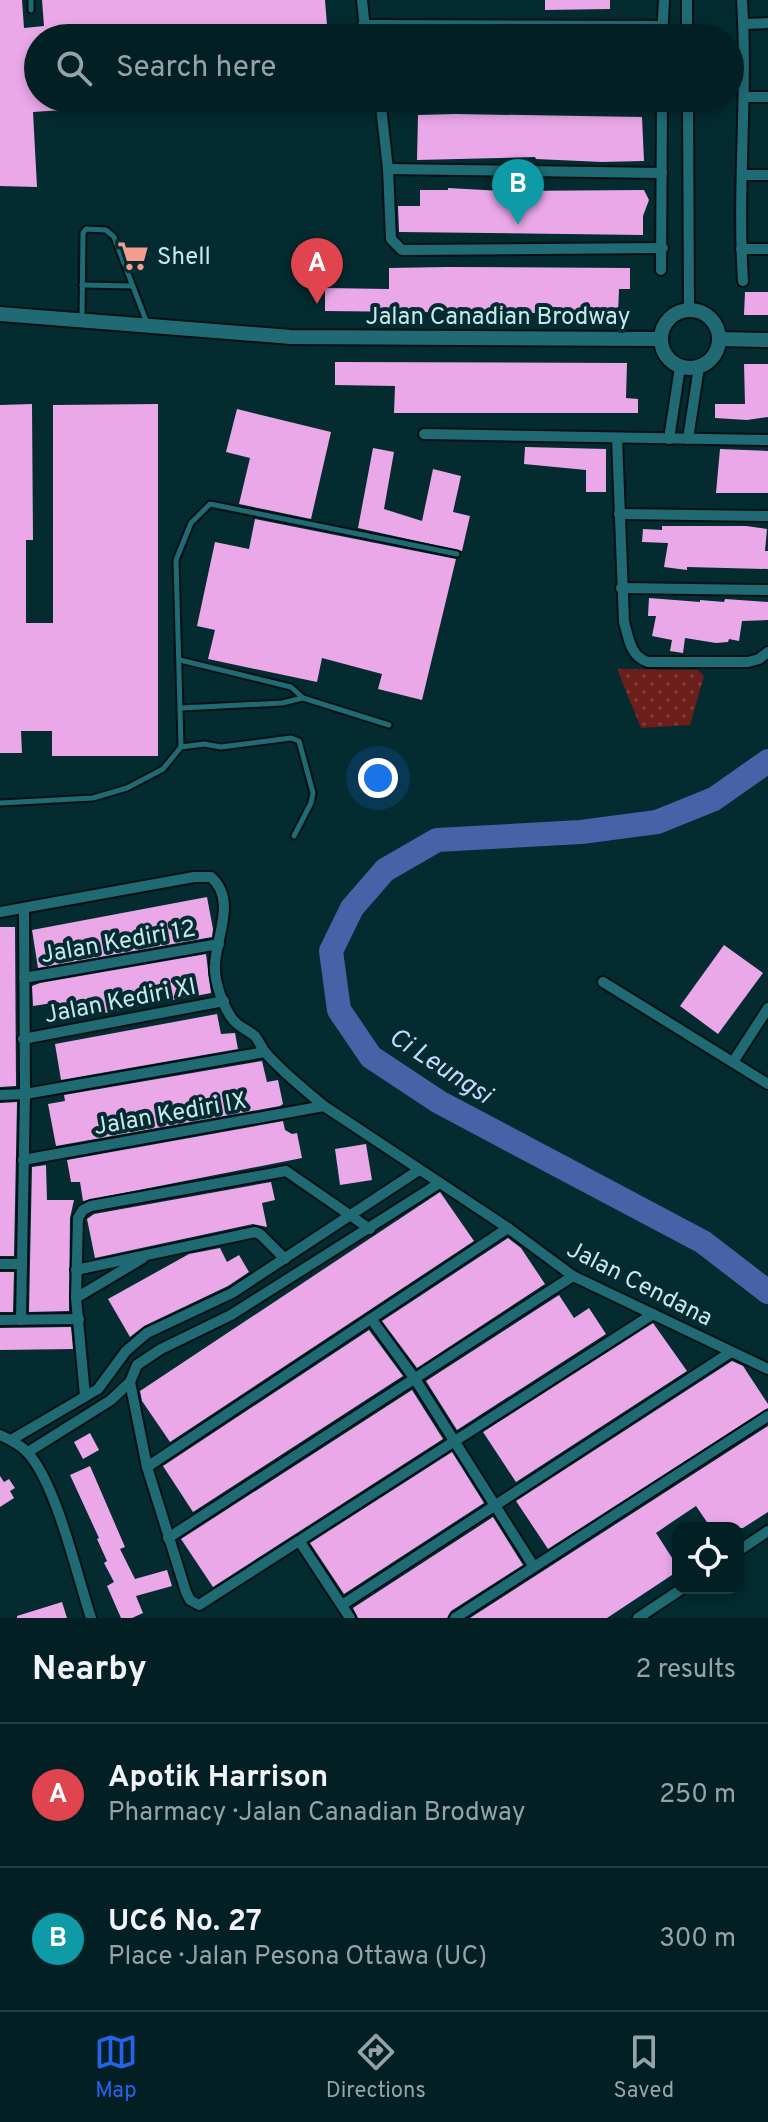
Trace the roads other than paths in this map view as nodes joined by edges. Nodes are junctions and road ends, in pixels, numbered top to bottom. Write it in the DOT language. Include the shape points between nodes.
graph roads {
  1 [pos="31,0"];
  2 [pos="362,0"];
  3 [pos="664,0"];
  4 [pos="687,0"];
  5 [pos="742,0"];
  6 [pos="31,10"];
  7 [pos="768,23"];
  8 [pos="363,24"];
  9 [pos="662,24"];
  10 [pos="687,24"];
  11 [pos="744,24"];
  12 [pos="744,97"];
  13 [pos="768,97"];
  14 [pos="382,112"];
  15 [pos="662,112"];
  16 [pos="688,112"];
  17 [pos="744,112"];
  18 [pos="388,169"];
  19 [pos="662,173"];
  20 [pos="743,175"];
  21 [pos="768,175"];
  22 [pos="663,248"];
  23 [pos="741,249"];
  24 [pos="768,249"];
  25 [pos="661,270"];
  26 [pos="743,281"];
  27 [pos="82,285"];
  28 [pos="132,286"];
  29 [pos="689,310"];
  30 [pos="0,314"];
  31 [pos="82,319"];
  32 [pos="148,325"];
  33 [pos="660,339"];
  34 [pos="719,339"];
  35 [pos="768,340"];
  36 [pos="680,367"];
  37 [pos="699,367"];
  38 [pos="424,434"];
  39 [pos="617,438"];
  40 [pos="669,439"];
  41 [pos="688,439"];
  42 [pos="768,440"];
  43 [pos="619,514"];
  44 [pos="768,516"];
  45 [pos="457,554"];
  46 [pos="621,588"];
  47 [pos="768,590"];
  48 [pos="768,652"];
  49 [pos="180,660"];
  50 [pos="303,698"];
  51 [pos="181,708"];
  52 [pos="389,725"];
  53 [pos="181,747"];
  54 [pos="0,803"];
  55 [pos="294,836"];
  56 [pos="24,909"];
  57 [pos="0,912"];
  58 [pos="219,944"];
  59 [pos="24,978"];
  60 [pos="603,982"];
  61 [pos="224,1001"];
  62 [pos="768,1008"];
  63 [pos="23,1039"];
  64 [pos="265,1052"];
  65 [pos="733,1062"];
  66 [pos="768,1084"];
  67 [pos="25,1094"];
  68 [pos="0,1095"];
  69 [pos="324,1106"];
  70 [pos="23,1160"];
  71 [pos="419,1170"];
  72 [pos="438,1184"];
  73 [pos="352,1216"];
  74 [pos="508,1228"];
  75 [pos="370,1229"];
  76 [pos="147,1256"];
  77 [pos="285,1259"];
  78 [pos="0,1264"];
  79 [pos="21,1264"];
  80 [pos="76,1270"];
  81 [pos="573,1276"];
  82 [pos="76,1298"];
  83 [pos="653,1314"];
  84 [pos="79,1319"];
  85 [pos="0,1320"];
  86 [pos="21,1320"];
  87 [pos="372,1320"];
  88 [pos="731,1352"];
  89 [pos="768,1369"];
  90 [pos="415,1379"];
  91 [pos="130,1382"];
  92 [pos="85,1396"];
  93 [pos="768,1416"];
  94 [pos="0,1435"];
  95 [pos="11,1440"];
  96 [pos="455,1441"];
  97 [pos="28,1452"];
  98 [pos="147,1467"];
  99 [pos="495,1508"];
  100 [pos="768,1531"];
  101 [pos="168,1538"];
  102 [pos="300,1542"];
  103 [pos="744,1547"];
  104 [pos="534,1567"];
  105 [pos="674,1594"];
  106 [pos="342,1605"];
  107 [pos="91,1618"];
  108 [pos="350,1618"];
  109 [pos="455,1618"];
  110 [pos="638,1618"];
  1 -- 6 [label="lane"];
  2 -- 8 [label="street"];
  3 -- 9 [label="street"];
  4 -- 10 [label="street"];
  5 -- 11 [label="street"];
  7 -- 11 [label="street"];
  11 -- 12 [label="street"];
  12 -- 13 [label="street"];
  14 -- 18 [label="street"];
  15 -- 19 [label="street"];
  16 -- 29 [label="street"];
  17 -- 20 [label="street"];
  18 -- 19 [label="street"];
  18 -- 22 [label="street" via="391,239 402,250"];
  19 -- 22 [label="street"];
  20 -- 21 [label="street"];
  20 -- 23 [label="street"];
  22 -- 25 [label="street"];
  23 -- 24 [label="street"];
  23 -- 26 [label="street"];
  27 -- 28 [label="lane"];
  27 -- 28 [label="lane" via="86,229 112,235"];
  27 -- 31 [label="lane"];
  28 -- 32 [label="lane"];
  29 -- 33 [label="street" via="672,316"];
  29 -- 34 [label="street" via="713,322"];
  30 -- 31 [label="street, Jalan Canadian Brodway"];
  31 -- 32 [label="street, Jalan Canadian Brodway"];
  32 -- 33 [label="street, Jalan Canadian Brodway" via="291,337"];
  33 -- 36 [label="street" via="666,356"];
  34 -- 35 [label="street"];
  34 -- 37 [label="street" via="714,356"];
  36 -- 37 [label="street"];
  36 -- 40 [label="street"];
  37 -- 41 [label="street"];
  38 -- 39 [label="street"];
  39 -- 40 [label="street"];
  39 -- 43 [label="street"];
  40 -- 41 [label="street"];
  41 -- 42 [label="street"];
  43 -- 44 [label="street"];
  43 -- 46 [label="street"];
  45 -- 49 [label="lane" via="210,504 191,523 176,560"];
  46 -- 47 [label="street"];
  46 -- 48 [label="street" via="624,622 638,659 748,662"];
  49 -- 50 [label="lane" via="291,687"];
  49 -- 51 [label="lane"];
  50 -- 51 [label="lane"];
  50 -- 52 [label="lane"];
  51 -- 53 [label="lane"];
  53 -- 54 [label="lane" via="163,769 127,788 93,798"];
  53 -- 55 [label="lane" via="296,738 313,793"];
  56 -- 57 [label="street"];
  56 -- 58 [label="street" via="211,877 224,905"];
  56 -- 59 [label="street"];
  58 -- 59 [label="street, Jalan Kediri 12"];
  58 -- 61 [label="street" via="215,976"];
  59 -- 63 [label="street"];
  60 -- 65 [label="street"];
  61 -- 63 [label="street, Jalan Kediri XI"];
  61 -- 64 [label="street, Jalan Cendana" via="237,1025 254,1035"];
  62 -- 65 [label="street"];
  63 -- 67 [label="street"];
  64 -- 67 [label="street"];
  64 -- 69 [label="street, Jalan Cendana"];
  65 -- 66 [label="street"];
  67 -- 68 [label="street"];
  67 -- 70 [label="street"];
  69 -- 70 [label="street, Jalan Kediri IX"];
  69 -- 71 [label="street, Jalan Cendana"];
  70 -- 79 [label="street"];
  71 -- 72 [label="street, Jalan Cendana"];
  71 -- 73 [label="street"];
  72 -- 74 [label="street, Jalan Cendana"];
  72 -- 75 [label="street"];
  73 -- 75 [label="street"];
  73 -- 77 [label="street"];
  73 -- 80 [label="street" via="286,1171 91,1206 78,1218"];
  74 -- 81 [label="street, Jalan Cendana"];
  74 -- 87 [label="street"];
  75 -- 91 [label="street" via="231,1315 161,1349 137,1365"];
  76 -- 77 [label="street" via="255,1232"];
  76 -- 80 [label="street"];
  76 -- 82 [label="street"];
  77 -- 92 [label="street" via="232,1293 147,1333 98,1389"];
  78 -- 79 [label="street"];
  79 -- 86 [label="street"];
  80 -- 82 [label="street"];
  81 -- 83 [label="street, Jalan Cendana"];
  81 -- 90 [label="street"];
  82 -- 84 [label="street"];
  83 -- 88 [label="street, Jalan Cendana"];
  83 -- 96 [label="street"];
  84 -- 86 [label="street"];
  84 -- 92 [label="street"];
  85 -- 86 [label="street"];
  87 -- 90 [label="street"];
  87 -- 98 [label="street"];
  88 -- 89 [label="street, Jalan Cendana"];
  88 -- 99 [label="street"];
  90 -- 96 [label="street"];
  90 -- 101 [label="street"];
  91 -- 97 [label="street" via="111,1400"];
  91 -- 98 [label="street"];
  92 -- 95 [label="street"];
  93 -- 104 [label="street"];
  94 -- 95 [label="street"];
  95 -- 97 [label="street"];
  96 -- 99 [label="street"];
  96 -- 102 [label="street"];
  97 -- 107 [label="street" via="61,1523"];
  98 -- 101 [label="street"];
  99 -- 104 [label="street"];
  99 -- 106 [label="street"];
  100 -- 103 [label="street"];
  101 -- 102 [label="street" via="186,1592 199,1605"];
  102 -- 106 [label="street"];
  104 -- 109 [label="street"];
  105 -- 110 [label="street"];
  106 -- 108 [label="street"];
}
